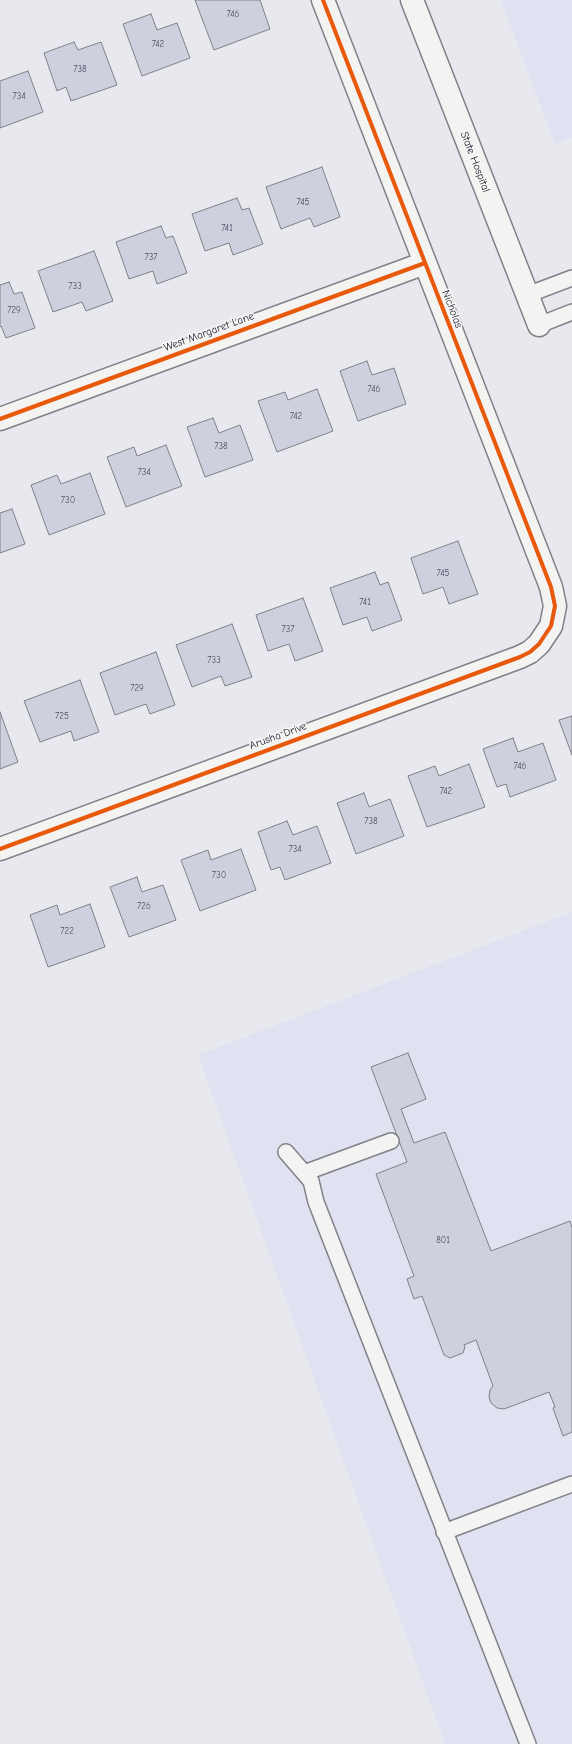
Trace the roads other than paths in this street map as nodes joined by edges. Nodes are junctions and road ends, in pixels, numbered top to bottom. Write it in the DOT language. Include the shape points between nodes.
graph roads {
  1 [pos="323,0"];
  2 [pos="412,0"];
  3 [pos="425,263"];
  4 [pos="572,278"];
  5 [pos="527,295"];
  6 [pos="572,312"];
  7 [pos="539,325"];
  8 [pos="0,419"];
  9 [pos="551,626"];
  10 [pos="0,848"];
  11 [pos="391,1141"];
  12 [pos="286,1152"];
  13 [pos="304,1173"];
  14 [pos="572,1484"];
  15 [pos="444,1532"];
  16 [pos="528,1744"];
  1 -- 3 [label="street, Nicholas"];
  2 -- 5 [label="street, State Hospital"];
  3 -- 8 [label="street, West Margaret Lane"];
  3 -- 9 [label="street, Nicholas" via="551,587 555,606"];
  4 -- 5 [label="lane"];
  5 -- 7 [label="street, State Hospital"];
  6 -- 7 [label="lane"];
  9 -- 10 [label="street, Arusha Drive" via="539,644 520,657"];
  11 -- 13 [label="lane"];
  12 -- 13 [label="lane"];
  13 -- 15 [label="lane" via="311,1181 316,1202"];
  14 -- 15 [label="lane"];
  15 -- 16 [label="lane"];
}
